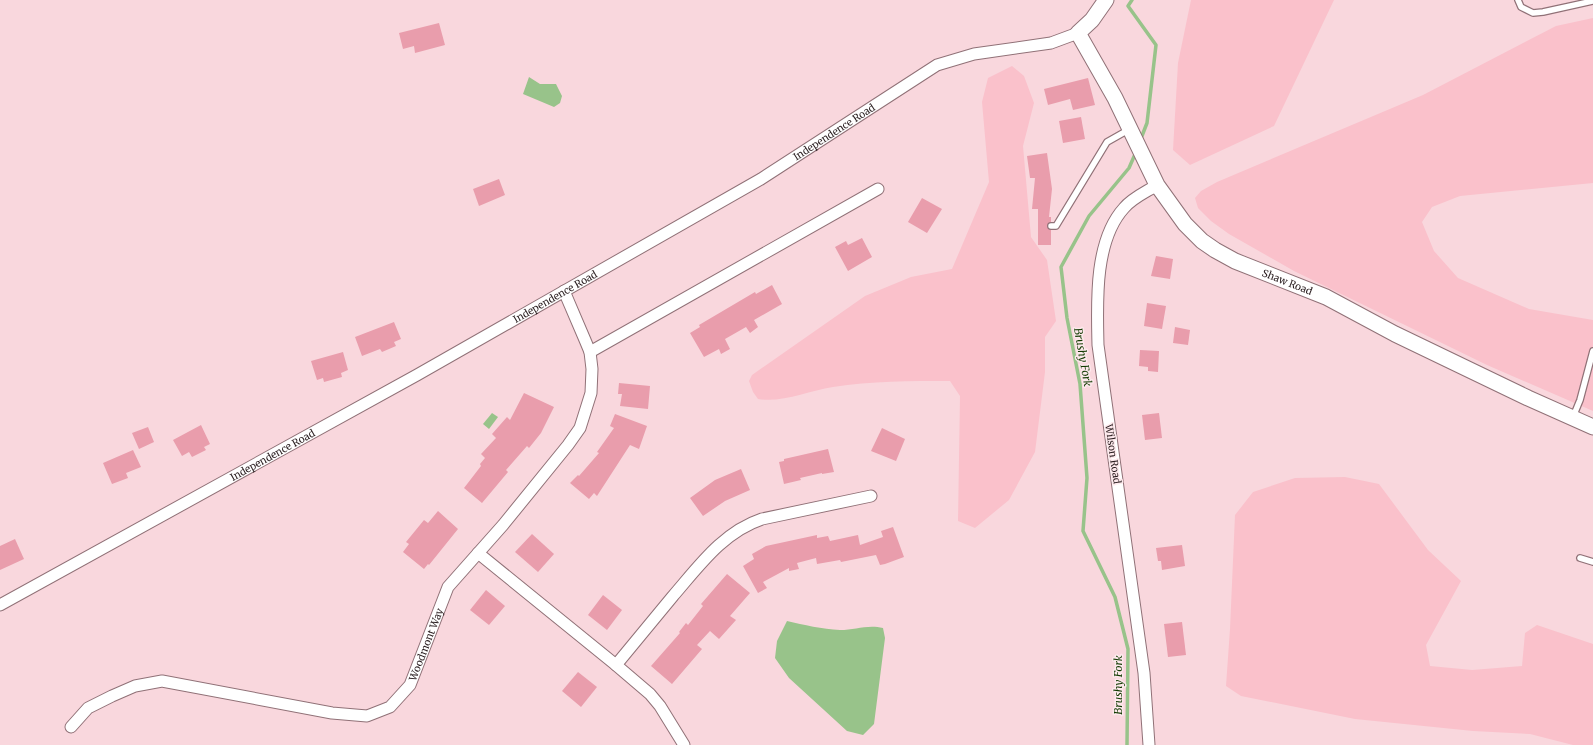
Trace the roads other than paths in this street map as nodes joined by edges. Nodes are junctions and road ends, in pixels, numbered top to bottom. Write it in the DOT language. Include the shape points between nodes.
graph roads {
  1 [pos="1106,0"];
  2 [pos="1518,0"];
  3 [pos="1593,1"];
  4 [pos="1078,33"];
  5 [pos="1130,129"];
  6 [pos="1157,185"];
  7 [pos="878,189"];
  8 [pos="1051,226"];
  9 [pos="564,291"];
  10 [pos="590,352"];
  11 [pos="1593,352"];
  12 [pos="1573,418"];
  13 [pos="1593,427"];
  14 [pos="871,496"];
  15 [pos="478,553"];
  16 [pos="1580,558"];
  17 [pos="1593,562"];
  18 [pos="0,605"];
  19 [pos="616,665"];
  20 [pos="71,727"];
  21 [pos="684,745"];
  22 [pos="1149,745"];
  1 -- 4 [label="main road, Independence Road" via="1092,20"];
  2 -- 3 [label="lane" via="1521,7 1533,13"];
  4 -- 5 [label="main road, Shaw Road"];
  4 -- 9 [label="street, Independence Road" via="1051,43 974,54 937,65 761,179"];
  5 -- 6 [label="main road, Shaw Road"];
  5 -- 8 [label="lane" via="1107,142 1056,226"];
  6 -- 12 [label="main road, Shaw Road" via="1184,224 1215,250 1235,261 1326,298 1444,358"];
  6 -- 22 [label="street, Wilson Road" via="1124,207 1114,223 1102,259 1097,313 1098,345 1144,673"];
  7 -- 10 [label="street"];
  9 -- 10 [label="street, Woodmont Way"];
  9 -- 18 [label="street, Independence Road" via="417,376"];
  10 -- 15 [label="street, Woodmont Way" via="591,393 580,428 568,446"];
  11 -- 12 [label="lane"];
  12 -- 13 [label="main road, Shaw Road"];
  14 -- 19 [label="street" via="762,519 734,532 710,552"];
  15 -- 19 [label="street"];
  15 -- 20 [label="street, Woodmont Way" via="448,587 410,685 390,707 367,716 332,713 162,681 135,686 88,708"];
  16 -- 17 [label="lane"];
  19 -- 21 [label="street" via="650,694"];
}
